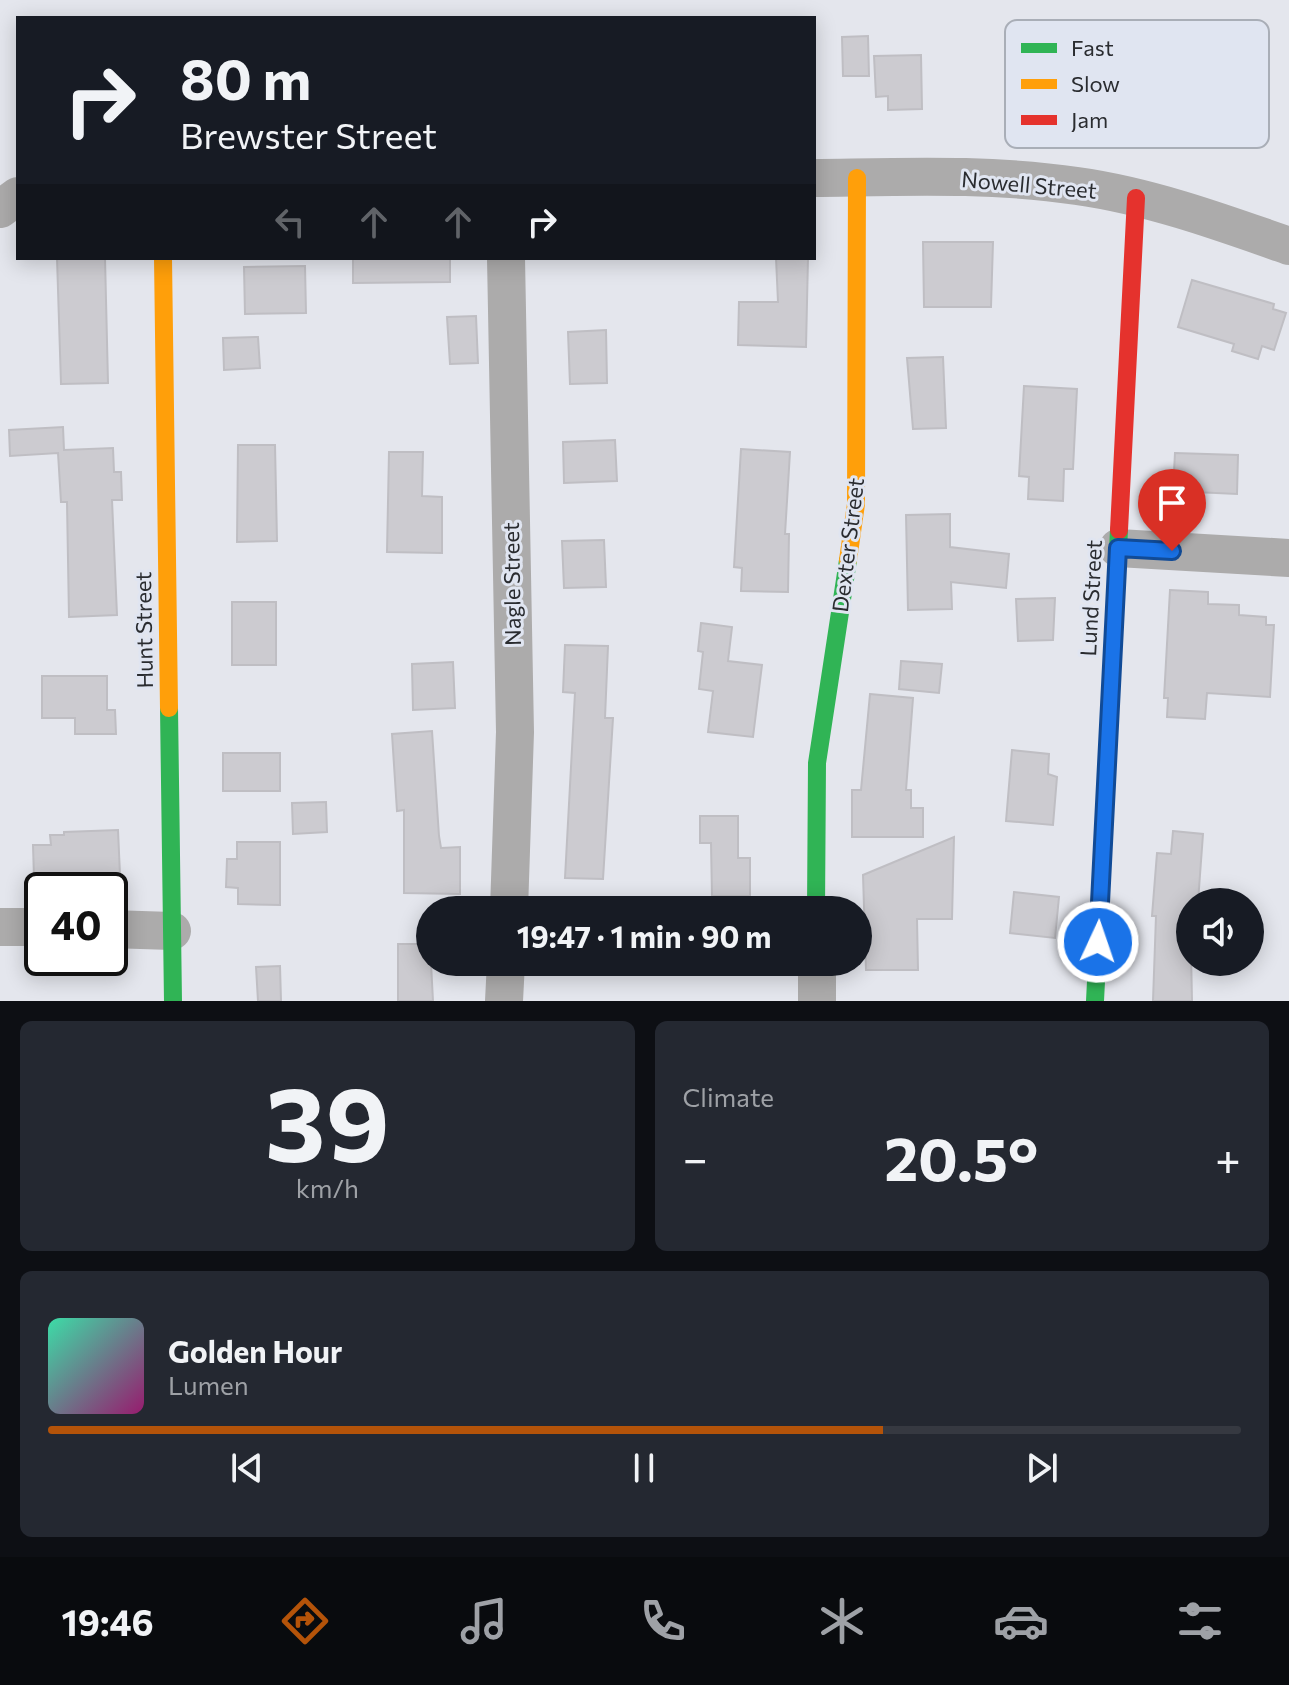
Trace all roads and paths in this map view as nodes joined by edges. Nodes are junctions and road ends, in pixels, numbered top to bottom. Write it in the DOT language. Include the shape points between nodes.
graph roads {
  1 [pos="816,178"];
  2 [pos="857,178"];
  3 [pos="1136,198"];
  4 [pos="1289,246"];
  5 [pos="163,260"];
  6 [pos="506,260"];
  7 [pos="1118,548"];
  8 [pos="1289,558"];
  9 [pos="509,896"];
  10 [pos="816,896"];
  11 [pos="0,927"];
  12 [pos="24,927"];
  13 [pos="128,930"];
  14 [pos="172,931"];
  15 [pos="505,976"];
  16 [pos="817,976"];
  17 [pos="173,1001"];
  18 [pos="504,1001"];
  19 [pos="817,1001"];
  20 [pos="1095,1001"];
  1 -- 2 [label="street, Nowell Street"];
  2 -- 3 [label="street, Nowell Street" via="1019,180"];
  2 -- 10 [label="street, Dexter Street" via="856,504 817,763"];
  3 -- 4 [label="street, Nowell Street"];
  3 -- 7 [label="street, Lund Street"];
  5 -- 14 [label="street, Hunt Street"];
  6 -- 9 [label="street, Nagle Street" via="515,732"];
  7 -- 8 [label="street"];
  7 -- 20 [label="street, Lund Street"];
  11 -- 12 [label="street"];
  13 -- 14 [label="street"];
  14 -- 17 [label="street, Hunt Street"];
  15 -- 18 [label="street"];
  16 -- 19 [label="street"];
}
